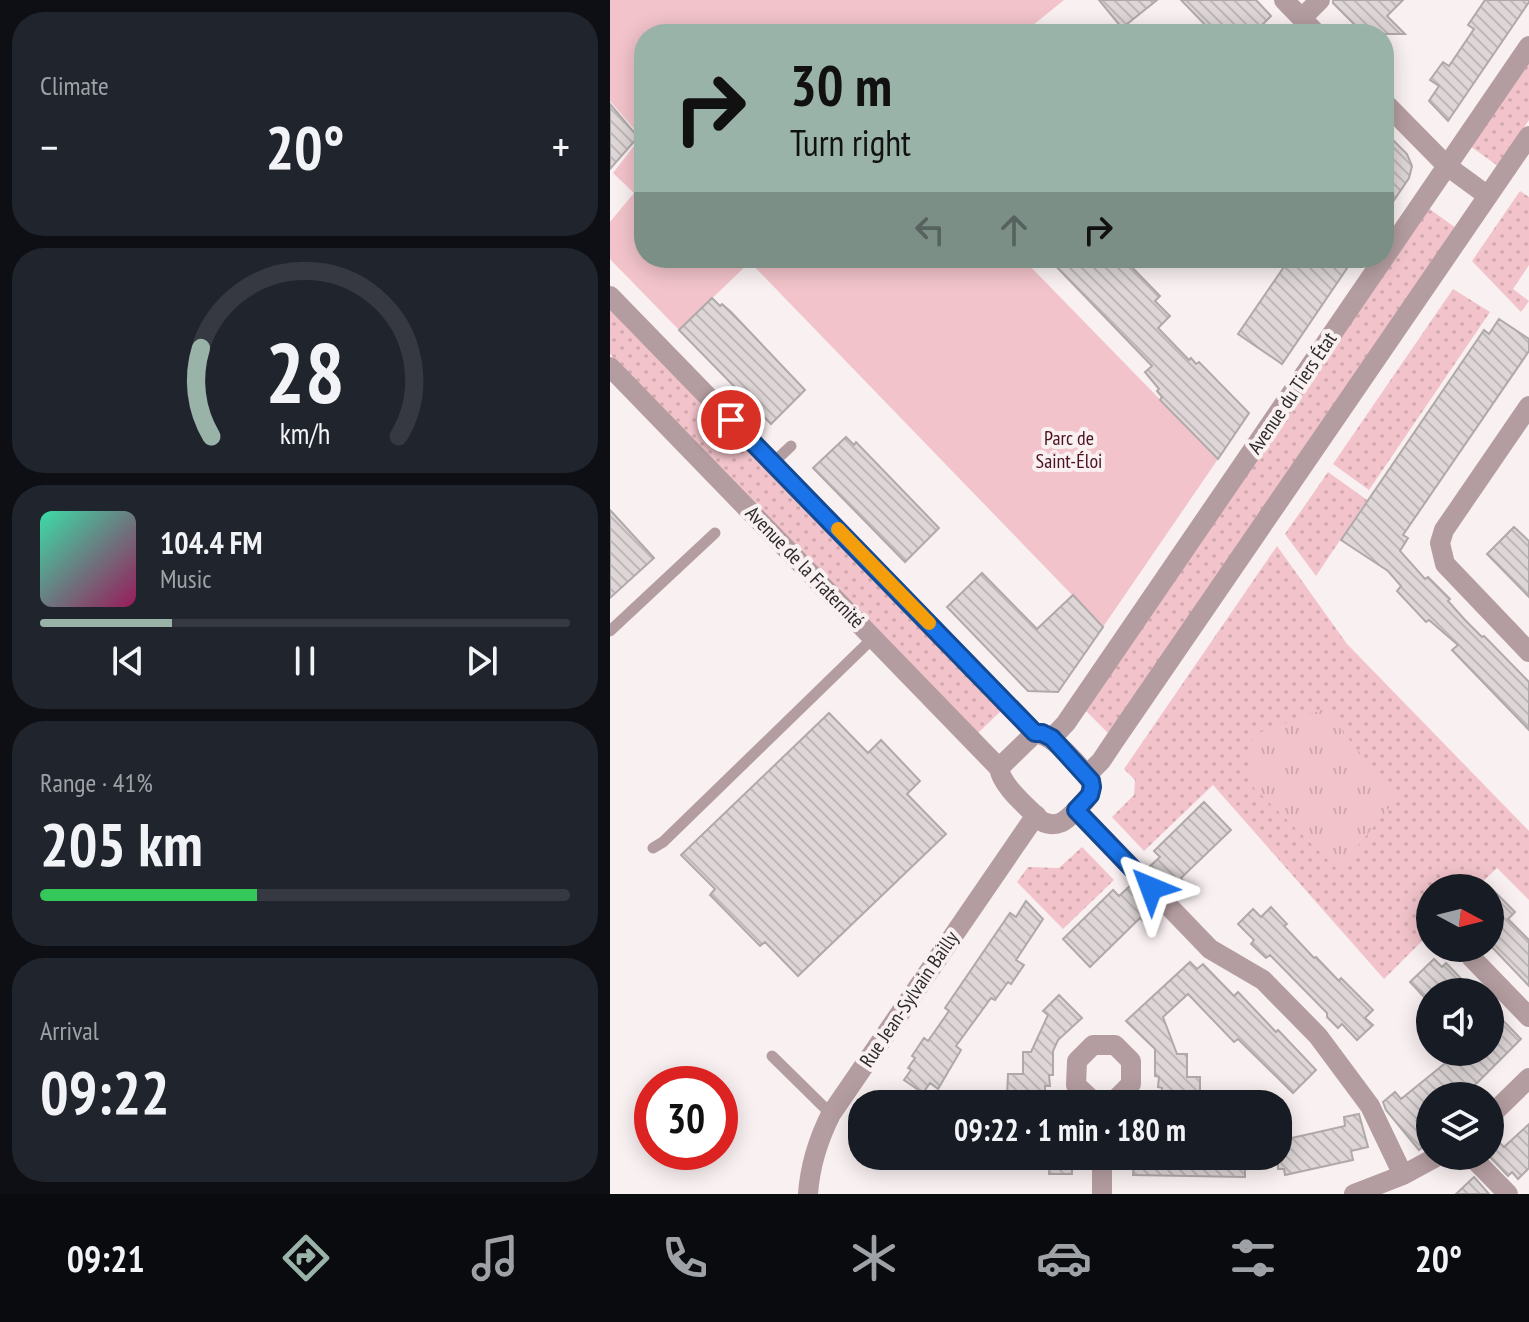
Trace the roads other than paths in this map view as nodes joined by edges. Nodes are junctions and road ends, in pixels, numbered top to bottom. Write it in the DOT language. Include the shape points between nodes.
graph roads {
  1 [pos="1284,0"];
  2 [pos="1320,0"];
  3 [pos="1302,18"];
  4 [pos="1308,24"];
  5 [pos="1529,46"];
  6 [pos="1394,112"];
  7 [pos="1529,136"];
  8 [pos="1447,166"];
  9 [pos="1488,196"];
  10 [pos="1394,243"];
  11 [pos="1377,268"];
  12 [pos="610,296"];
  13 [pos="610,367"];
  14 [pos="1529,406"];
  15 [pos="791,446"];
  16 [pos="773,463"];
  17 [pos="715,533"];
  18 [pos="610,631"];
  19 [pos="873,638"];
  20 [pos="1529,652"];
  21 [pos="1044,736"];
  22 [pos="999,768"];
  23 [pos="1087,775"];
  24 [pos="1076,810"];
  25 [pos="1036,815"];
  26 [pos="653,848"];
  27 [pos="1476,962"];
  28 [pos="1529,1017"];
  29 [pos="772,1056"];
  30 [pos="1529,1078"];
  31 [pos="1504,1102"];
  32 [pos="831,1114"];
  33 [pos="1416,1168"];
  34 [pos="1102,1170"];
  35 [pos="1485,1170"];
  36 [pos="1403,1175"];
  37 [pos="808,1194"];
  38 [pos="1102,1194"];
  39 [pos="1354,1194"];
  40 [pos="1508,1194"];
  1 -- 3 [label="street"];
  2 -- 3 [label="street"];
  3 -- 4 [label="street"];
  5 -- 8 [label="street, Avenue du Tiers État"];
  6 -- 8 [label="street"];
  7 -- 9 [label="street"];
  8 -- 9 [label="street"];
  8 -- 10 [label="street, Avenue du Tiers État"];
  9 -- 23 [label="street"];
  11 -- 21 [label="street, Avenue du Tiers État" via="1066,723"];
  12 -- 16 [label="street"];
  13 -- 19 [label="street, Avenue de la Fraternité"];
  14 -- 20 [label="street" via="1440,543 1445,564"];
  15 -- 16 [label="lane"];
  16 -- 21 [label="street"];
  17 -- 18 [label="lane"];
  19 -- 22 [label="street, Avenue de la Fraternité"];
  19 -- 26 [label="lane"];
  21 -- 22 [label="street"];
  21 -- 23 [label="street"];
  22 -- 25 [label="street" via="1001,779"];
  23 -- 24 [label="street" via="1090,795"];
  24 -- 25 [label="street" via="1052,825"];
  24 -- 36 [label="street" via="1210,949 1263,980 1318,1036 1370,1106"];
  25 -- 32 [label="street, Rue Jean-Sylvain Bailly"];
  27 -- 28 [label="street"];
  29 -- 32 [label="lane"];
  30 -- 31 [label="street"];
  32 -- 37 [label="street, Rue Jean-Sylvain Bailly" via="812,1161"];
  33 -- 36 [label="street"];
  34 -- 38 [label="street"];
  35 -- 40 [label="street"];
  36 -- 39 [label="street"];
}
